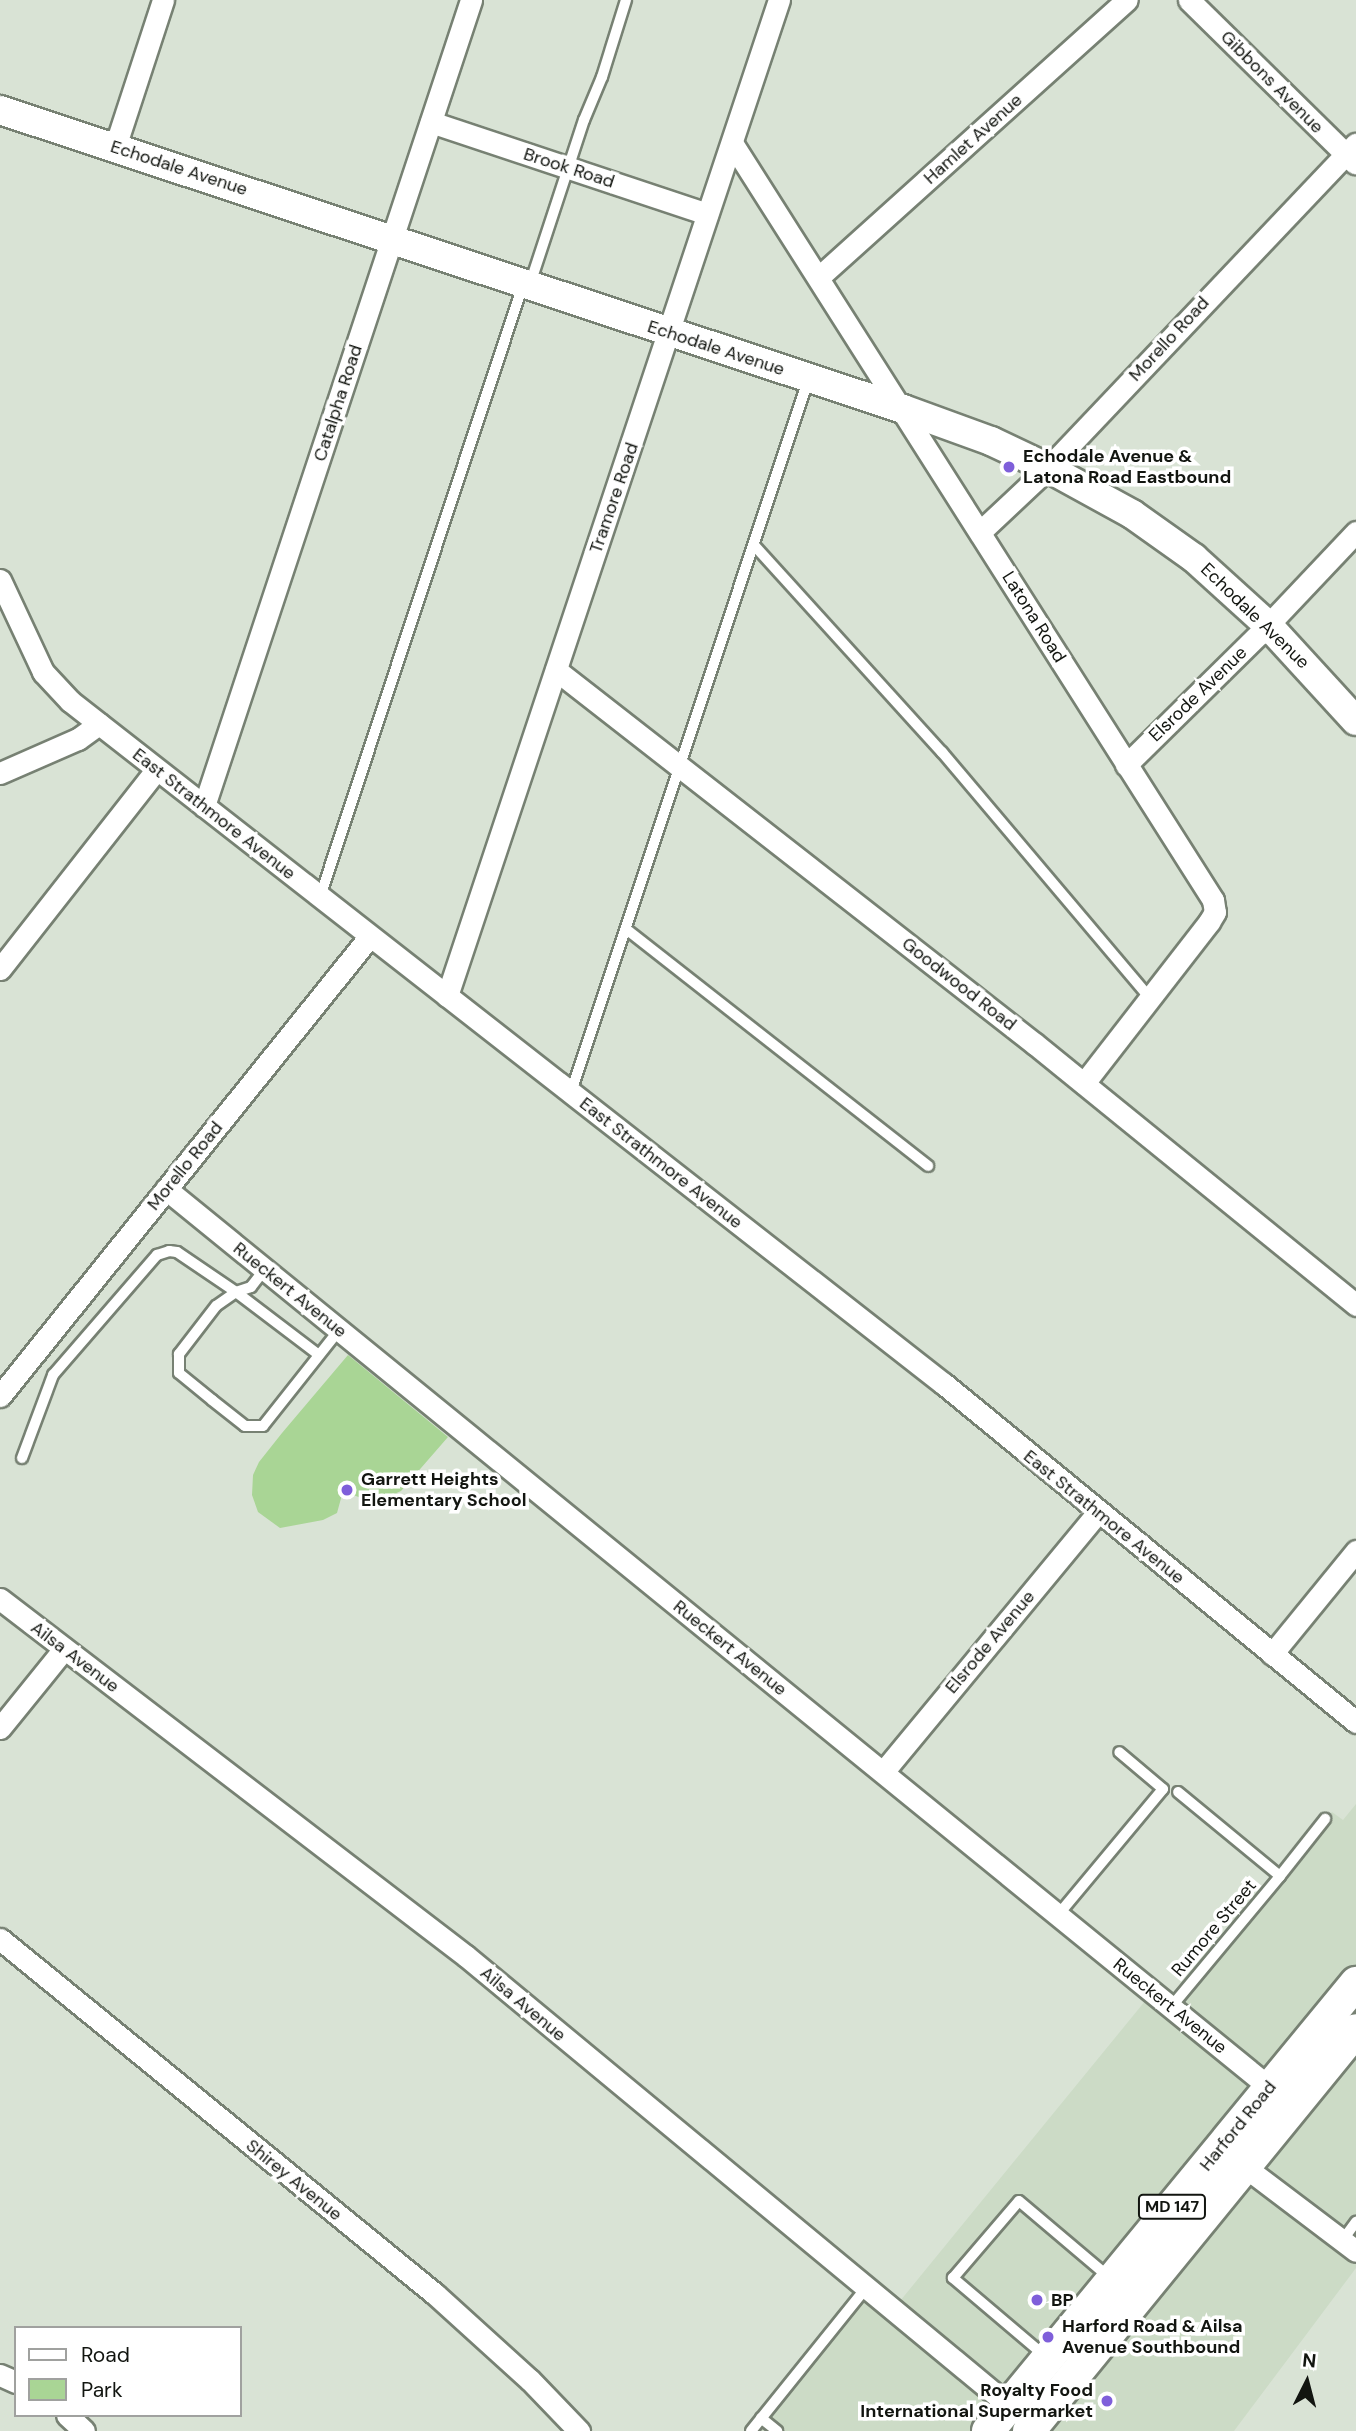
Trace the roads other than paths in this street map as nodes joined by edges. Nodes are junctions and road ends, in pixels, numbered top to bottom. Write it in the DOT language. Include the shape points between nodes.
graph roads {
  1 [pos="163,0"];
  2 [pos="471,0"];
  3 [pos="626,0"];
  4 [pos="779,0"];
  5 [pos="1127,0"];
  6 [pos="1189,0"];
  7 [pos="0,110"];
  8 [pos="431,122"];
  9 [pos="732,144"];
  10 [pos="115,147"];
  11 [pos="1353,154"];
  12 [pos="568,168"];
  13 [pos="707,214"];
  14 [pos="392,238"];
  15 [pos="818,277"];
  16 [pos="527,283"];
  17 [pos="670,333"];
  18 [pos="809,378"];
  19 [pos="903,409"];
  20 [pos="1048,468"];
  21 [pos="981,531"];
  22 [pos="1356,532"];
  23 [pos="754,545"];
  24 [pos="0,580"];
  25 [pos="1268,625"];
  26 [pos="556,670"];
  27 [pos="1356,721"];
  28 [pos="99,724"];
  29 [pos="1126,765"];
  30 [pos="679,767"];
  31 [pos="156,769"];
  32 [pos="0,773"];
  33 [pos="204,807"];
  34 [pos="320,897"];
  35 [pos="625,929"];
  36 [pos="370,936"];
  37 [pos="0,969"];
  38 [pos="447,996"];
  39 [pos="1149,997"];
  40 [pos="1084,1083"];
  41 [pos="571,1092"];
  42 [pos="928,1166"];
  43 [pos="166,1189"];
  44 [pos="265,1269"];
  45 [pos="236,1292"];
  46 [pos="1356,1305"];
  47 [pos="339,1330"];
  48 [pos="320,1355"];
  49 [pos="0,1396"];
  50 [pos="22,1458"];
  51 [pos="1097,1513"];
  52 [pos="1356,1551"];
  53 [pos="0,1599"];
  54 [pos="64,1649"];
  55 [pos="1272,1654"];
  56 [pos="1356,1722"];
  57 [pos="0,1728"];
  58 [pos="1119,1752"];
  59 [pos="883,1772"];
  60 [pos="1178,1792"];
  61 [pos="1325,1819"];
  62 [pos="1280,1876"];
  63 [pos="1058,1915"];
  64 [pos="0,1939"];
  65 [pos="1356,1983"];
  66 [pos="1171,2007"];
  67 [pos="1353,2040"];
  68 [pos="1282,2097"];
  69 [pos="1245,2167"];
  70 [pos="1356,2222"];
  71 [pos="1349,2246"];
  72 [pos="866,2288"];
  73 [pos="1124,2290"];
  74 [pos="1060,2368"];
  75 [pos="1009,2405"];
  76 [pos="69,2417"];
  77 [pos="761,2418"];
  78 [pos="1031,2428"];
  79 [pos="84,2431"];
  80 [pos="579,2431"];
  81 [pos="751,2431"];
  82 [pos="777,2431"];
  83 [pos="988,2431"];
  1 -- 10 [label="street"];
  2 -- 8 [label="street, Catalpha Road"];
  3 -- 12 [label="lane"];
  4 -- 9 [label="street, Tramore Road"];
  5 -- 15 [label="street, Hamlet Avenue"];
  6 -- 11 [label="street, Gibbons Avenue"];
  7 -- 10 [label="main road, Echodale Avenue"];
  8 -- 12 [label="street, Brook Road"];
  8 -- 14 [label="street, Catalpha Road"];
  9 -- 13 [label="street, Tramore Road"];
  9 -- 15 [label="street, Latona Road"];
  10 -- 14 [label="main road, Echodale Avenue"];
  11 -- 20 [label="street, Morello Road"];
  12 -- 13 [label="street, Brook Road"];
  12 -- 16 [label="lane"];
  13 -- 17 [label="street, Tramore Road"];
  14 -- 16 [label="main road, Echodale Avenue"];
  14 -- 33 [label="street, Catalpha Road"];
  15 -- 19 [label="street, Latona Road"];
  16 -- 17 [label="main road, Echodale Avenue"];
  16 -- 34 [label="lane"];
  17 -- 18 [label="main road, Echodale Avenue"];
  17 -- 26 [label="street, Tramore Road"];
  18 -- 19 [label="main road, Echodale Avenue"];
  18 -- 23 [label="lane"];
  19 -- 20 [label="main road, Echodale Avenue" via="991,441"];
  19 -- 21 [label="street, Latona Road"];
  20 -- 21 [label="street, Morello Road"];
  20 -- 25 [label="main road, Echodale Avenue" via="1132,514 1194,558"];
  21 -- 29 [label="street, Latona Road"];
  22 -- 25 [label="street, Elsrode Avenue"];
  23 -- 30 [label="lane"];
  23 -- 39 [label="lane" via="942,751"];
  24 -- 28 [label="street, East Strathmore Avenue" via="43,672 54,687"];
  25 -- 27 [label="main road, Echodale Avenue"];
  25 -- 29 [label="street, Elsrode Avenue"];
  26 -- 30 [label="street, Goodwood Road"];
  26 -- 38 [label="street, Tramore Road"];
  28 -- 31 [label="street, East Strathmore Avenue"];
  28 -- 32 [label="street"];
  29 -- 39 [label="street, Latona Road" via="1213,900 1215,912"];
  30 -- 35 [label="lane"];
  30 -- 40 [label="street, Goodwood Road"];
  31 -- 33 [label="street, East Strathmore Avenue"];
  31 -- 37 [label="street"];
  33 -- 34 [label="street, East Strathmore Avenue"];
  34 -- 36 [label="street, East Strathmore Avenue"];
  35 -- 41 [label="lane"];
  35 -- 42 [label="lane"];
  36 -- 38 [label="street, East Strathmore Avenue"];
  36 -- 43 [label="street, Morello Road"];
  38 -- 41 [label="street, East Strathmore Avenue"];
  39 -- 40 [label="street, Latona Road"];
  40 -- 46 [label="street, Goodwood Road"];
  41 -- 51 [label="street, East Strathmore Avenue" via="944,1384"];
  43 -- 44 [label="street, Rueckert Avenue"];
  43 -- 49 [label="street, Morello Road"];
  44 -- 45 [label="lane" via="251,1287"];
  44 -- 47 [label="street, Rueckert Avenue"];
  45 -- 48 [label="lane"];
  45 -- 48 [label="lane" via="216,1306 177,1363 179,1373 245,1426 263,1426"];
  45 -- 50 [label="lane" via="177,1252 158,1255 53,1375"];
  47 -- 48 [label="lane"];
  47 -- 59 [label="street, Rueckert Avenue"];
  51 -- 55 [label="street, East Strathmore Avenue"];
  51 -- 59 [label="street, Elsrode Avenue"];
  52 -- 55 [label="street"];
  53 -- 54 [label="street, Ailsa Avenue"];
  54 -- 57 [label="street"];
  54 -- 72 [label="street, Ailsa Avenue" via="466,1956"];
  55 -- 56 [label="street, East Strathmore Avenue"];
  58 -- 63 [label="lane" via="1163,1789"];
  59 -- 63 [label="street, Rueckert Avenue"];
  60 -- 62 [label="lane, Rumore Street"];
  61 -- 62 [label="lane"];
  62 -- 66 [label="lane, Rumore Street"];
  63 -- 66 [label="street, Rueckert Avenue"];
  64 -- 80 [label="street, Shirey Avenue" via="435,2294"];
  65 -- 68 [label="main road, Harford Road / MD 147"];
  66 -- 68 [label="street, Rueckert Avenue"];
  67 -- 68 [label="main road, Harford Road / MD 147"];
  68 -- 69 [label="main road, Harford Road / MD 147"];
  68 -- 73 [label="main road, Harford Road / MD 147"];
  69 -- 71 [label="street"];
  69 -- 73 [label="main road, Harford Road / MD 147"];
  70 -- 71 [label="lane"];
  72 -- 75 [label="street, Ailsa Avenue"];
  72 -- 77 [label="lane"];
  73 -- 74 [label="main road, Harford Road / MD 147"];
  73 -- 74 [label="lane" via="1018,2201 953,2278"];
  74 -- 75 [label="main road, Harford Road / MD 147"];
  74 -- 78 [label="main road, Harford Road / MD 147"];
  75 -- 78 [label="street, Ailsa Avenue"];
  75 -- 83 [label="main road, Harford Road / MD 147"];
  76 -- 79 [label="street"];
  77 -- 81 [label="lane"];
  77 -- 82 [label="lane"];
}
